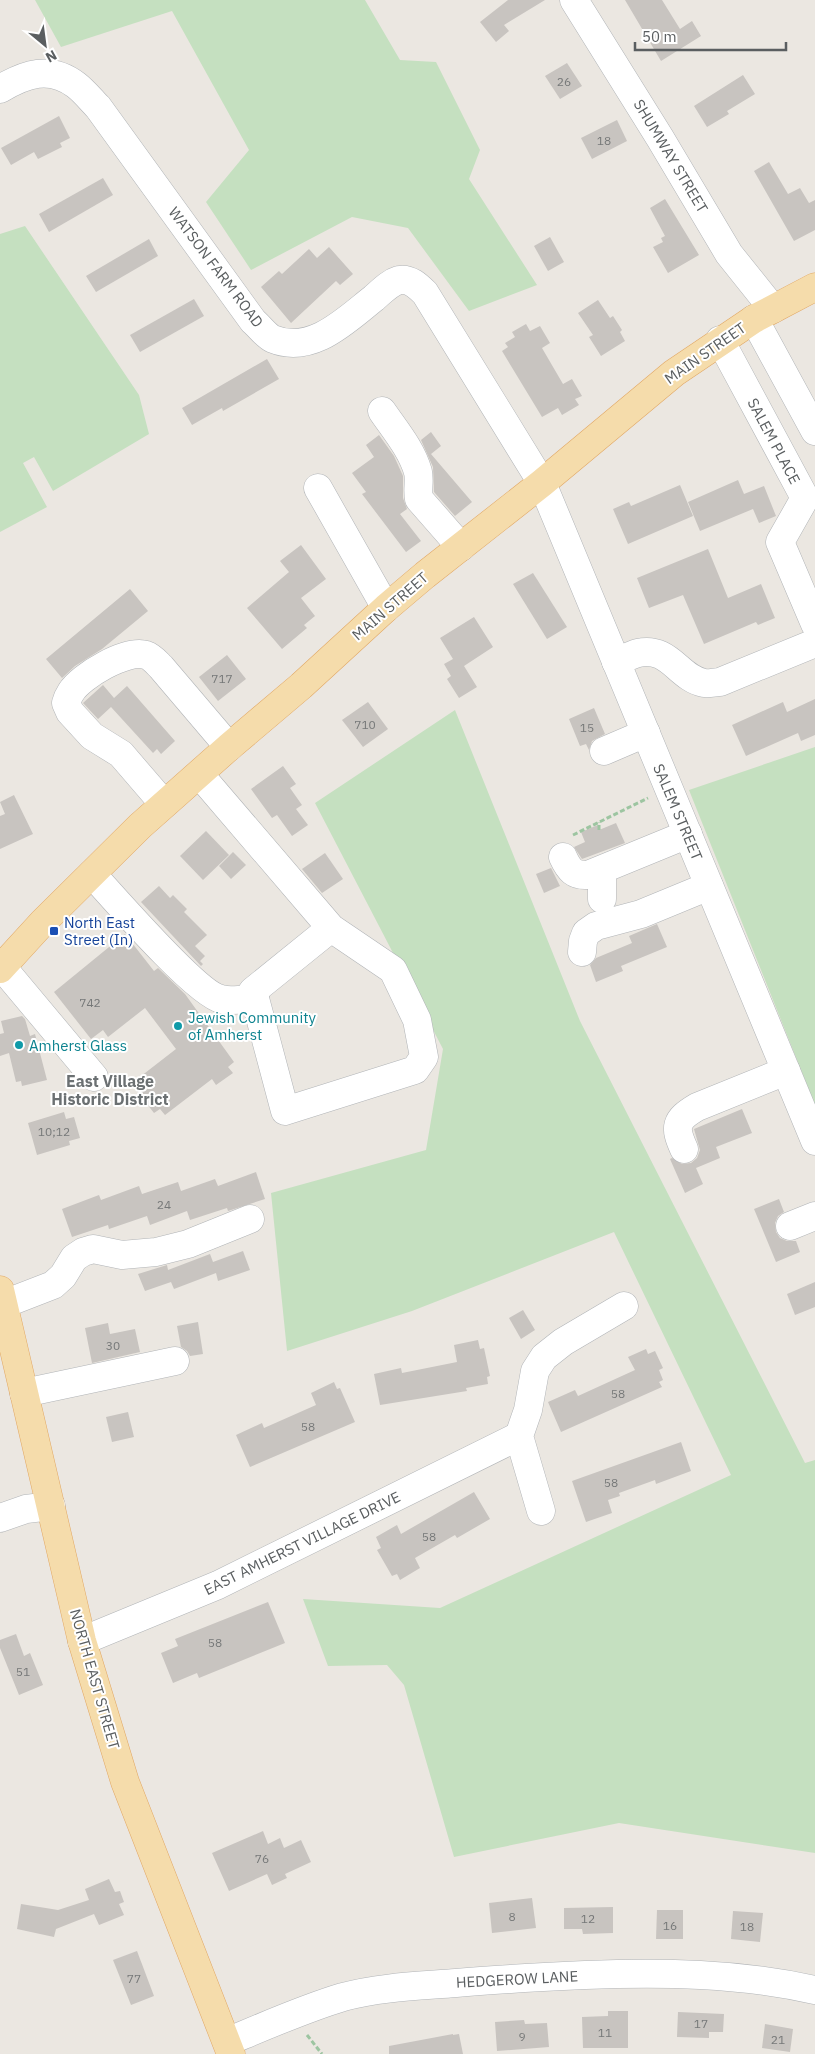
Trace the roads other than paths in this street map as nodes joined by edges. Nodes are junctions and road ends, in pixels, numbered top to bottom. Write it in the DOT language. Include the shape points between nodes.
graph roads {
  1 [pos="574,0"];
  2 [pos="0,89"];
  3 [pos="815,287"];
  4 [pos="764,314"];
  5 [pos="720,340"];
  6 [pos="382,411"];
  7 [pos="815,431"];
  8 [pos="542,482"];
  9 [pos="318,488"];
  10 [pos="810,499"];
  11 [pos="461,547"];
  12 [pos="386,608"];
  13 [pos="815,624"];
  14 [pos="815,643"];
  15 [pos="616,662"];
  16 [pos="646,733"];
  17 [pos="228,748"];
  18 [pos="604,751"];
  19 [pos="200,775"];
  20 [pos="164,804"];
  21 [pos="688,834"];
  22 [pos="564,857"];
  23 [pos="602,870"];
  24 [pos="92,874"];
  25 [pos="709,886"];
  26 [pos="602,899"];
  27 [pos="331,928"];
  28 [pos="582,952"];
  29 [pos="2,964"];
  30 [pos="255,998"];
  31 [pos="786,1071"];
  32 [pos="94,1077"];
  33 [pos="815,1141"];
  34 [pos="684,1149"];
  35 [pos="815,1216"];
  36 [pos="250,1219"];
  37 [pos="790,1226"];
  38 [pos="2,1297"];
  39 [pos="624,1306"];
  40 [pos="175,1361"];
  41 [pos="24,1392"];
  42 [pos="519,1436"];
  43 [pos="51,1506"];
  44 [pos="541,1511"];
  45 [pos="0,1518"];
  46 [pos="82,1640"];
  47 [pos="815,1990"];
  48 [pos="229,2048"];
  1 -- 4 [label="street, SHUMWAY STREET"];
  2 -- 8 [label="street, WATSON FARM ROAD" via="20,77 38,73 76,84 98,107 253,320 271,338 290,342 312,341 339,326 388,286 400,280 415,283 425,293"];
  3 -- 4 [label="main road, MAIN STREET"];
  4 -- 5 [label="main road, MAIN STREET"];
  4 -- 7 [label="street, SHUMWAY STREET"];
  5 -- 8 [label="main road, MAIN STREET" via="674,373"];
  5 -- 10 [label="street, SALEM PLACE"];
  6 -- 11 [label="street" via="412,456 418,474 419,499"];
  8 -- 11 [label="main road, MAIN STREET"];
  8 -- 15 [label="street, SALEM STREET"];
  9 -- 12 [label="street"];
  10 -- 13 [label="street, SALEM PLACE" via="780,542"];
  11 -- 12 [label="main road, MAIN STREET"];
  12 -- 17 [label="main road, MAIN STREET"];
  14 -- 15 [label="street" via="720,682 704,683 690,677 667,657 653,652 638,653"];
  15 -- 16 [label="street, SALEM STREET"];
  16 -- 18 [label="street"];
  16 -- 21 [label="street, SALEM STREET"];
  17 -- 19 [label="main road, MAIN STREET"];
  17 -- 20 [label="street" via="161,667 144,654 130,654 104,665 72,690 66,703 70,712 92,736 121,754"];
  19 -- 20 [label="main road, MAIN STREET"];
  19 -- 27 [label="street"];
  20 -- 24 [label="main road, MAIN STREET"];
  21 -- 23 [label="street"];
  21 -- 25 [label="street, SALEM STREET"];
  22 -- 23 [label="street" via="574,874 588,875"];
  23 -- 26 [label="street"];
  24 -- 29 [label="main road, MAIN STREET"];
  24 -- 30 [label="street" via="191,979 211,995 222,1000"];
  25 -- 28 [label="street" via="641,914 596,926 586,933"];
  25 -- 31 [label="street, SALEM STREET"];
  27 -- 30 [label="street" via="253,991"];
  27 -- 30 [label="street" via="393,970 417,1020 424,1057 415,1070 285,1111"];
  29 -- 32 [label="street"];
  31 -- 33 [label="street, SALEM STREET"];
  31 -- 34 [label="street" via="684,1115 677,1126"];
  35 -- 37 [label="street"];
  36 -- 38 [label="street" via="188,1244 156,1252 122,1255 93,1250 83,1252 74,1258 53,1285"];
  38 -- 41 [label="main road, NORTH EAST STREET"];
  39 -- 42 [label="street" via="544,1357 535,1371 528,1410"];
  40 -- 41 [label="street"];
  41 -- 43 [label="main road, NORTH EAST STREET"];
  42 -- 44 [label="street"];
  42 -- 46 [label="street, EAST AMHERST VILLAGE DRIVE" via="218,1585"];
  43 -- 45 [label="street" via="26,1509"];
  43 -- 46 [label="main road, NORTH EAST STREET"];
  46 -- 48 [label="main road, NORTH EAST STREET" via="125,1782"];
  47 -- 48 [label="street, HEDGEROW LANE" via="699,1974 492,1979 344,1997 296,2012"];
}
